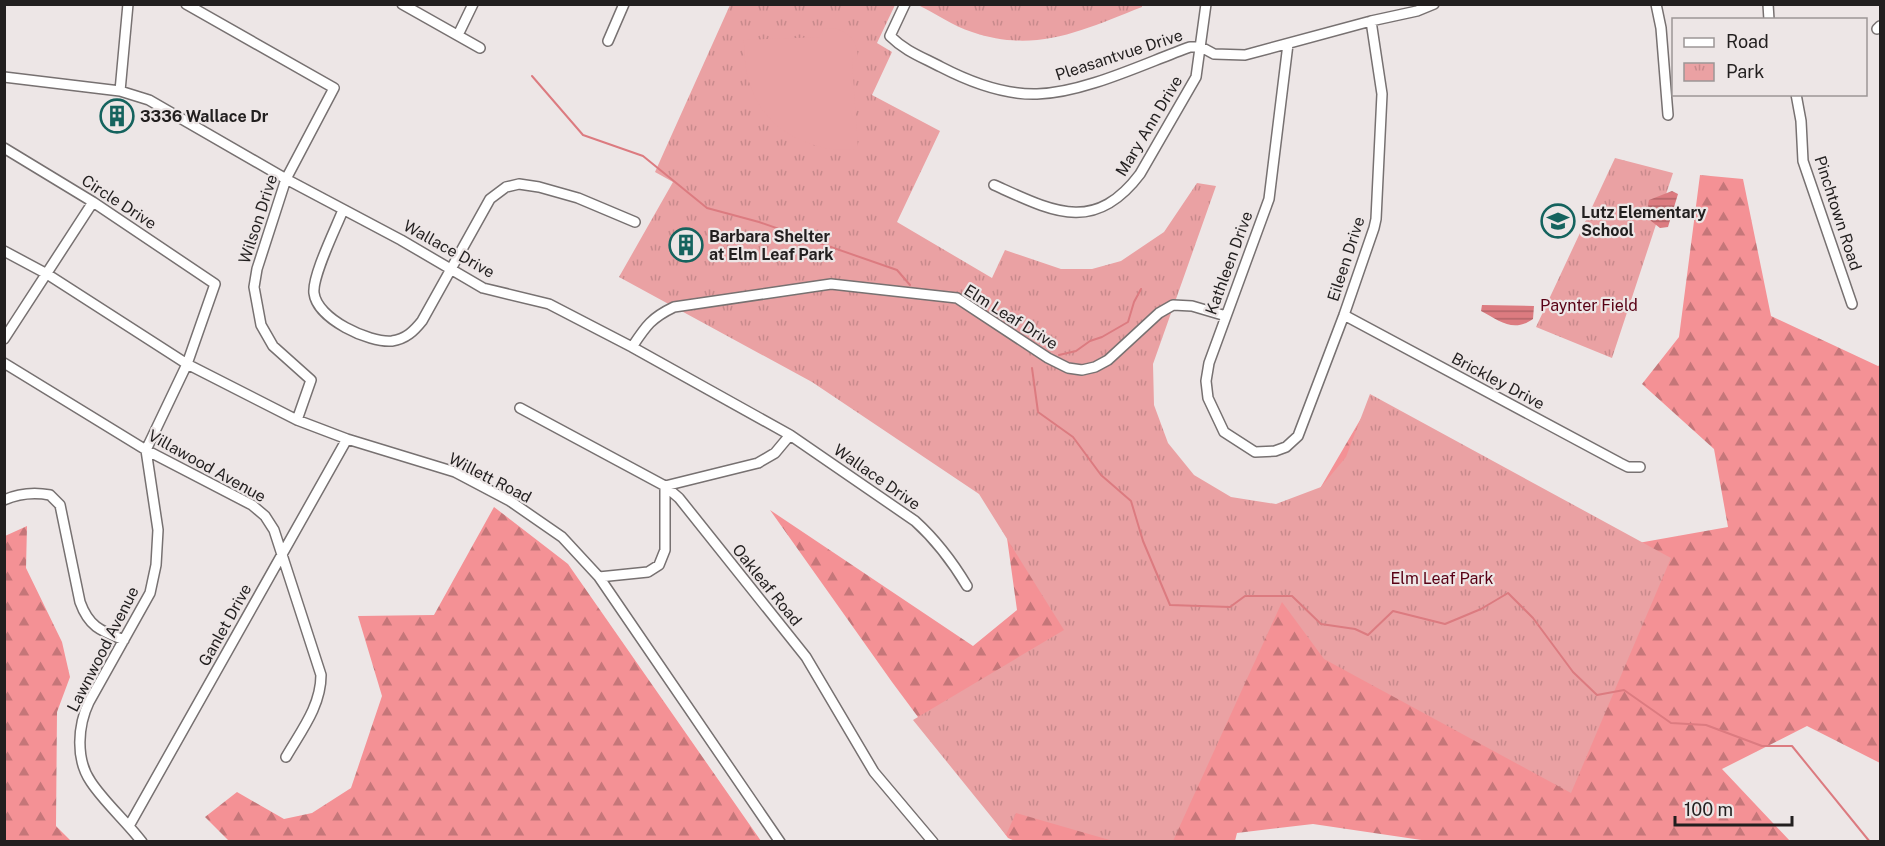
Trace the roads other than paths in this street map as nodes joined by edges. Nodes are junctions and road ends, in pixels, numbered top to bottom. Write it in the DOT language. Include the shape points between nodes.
graph roads {
  1 [pos="128,4"];
  2 [pos="186,4"];
  3 [pos="402,4"];
  4 [pos="472,4"];
  5 [pos="624,4"];
  6 [pos="905,4"];
  7 [pos="1206,4"];
  8 [pos="1434,4"];
  9 [pos="1656,4"];
  10 [pos="1371,21"];
  11 [pos="458,35"];
  12 [pos="608,41"];
  13 [pos="1288,44"];
  14 [pos="1201,47"];
  15 [pos="480,48"];
  16 [pos="4,77"];
  17 [pos="120,92"];
  18 [pos="1796,96"];
  19 [pos="1668,115"];
  20 [pos="4,148"];
  21 [pos="286,179"];
  22 [pos="994,185"];
  23 [pos="93,202"];
  24 [pos="343,210"];
  25 [pos="635,222"];
  26 [pos="4,251"];
  27 [pos="451,270"];
  28 [pos="47,274"];
  29 [pos="1852,304"];
  30 [pos="1344,315"];
  31 [pos="1226,316"];
  32 [pos="4,339"];
  33 [pos="632,347"];
  34 [pos="4,363"];
  35 [pos="187,364"];
  36 [pos="520,408"];
  37 [pos="297,420"];
  38 [pos="790,435"];
  39 [pos="346,440"];
  40 [pos="146,450"];
  41 [pos="1275,451"];
  42 [pos="1640,467"];
  43 [pos="665,486"];
  44 [pos="4,500"];
  45 [pos="282,554"];
  46 [pos="599,577"];
  47 [pos="967,586"];
  48 [pos="124,640"];
  49 [pos="286,757"];
  50 [pos="129,826"];
  51 [pos="142,842"];
  52 [pos="780,842"];
  53 [pos="933,842"];
  1 -- 17 [label="street"];
  2 -- 21 [label="street, Wilson Drive" via="334,88"];
  3 -- 11 [label="street"];
  4 -- 11 [label="street"];
  5 -- 12 [label="street"];
  6 -- 14 [label="street, Pleasantvue Drive" via="890,36 901,47 964,79 993,88 1037,94 1065,90 1190,47"];
  7 -- 14 [label="street, Mary Ann Drive"];
  8 -- 10 [label="street, Pleasantvue Drive"];
  9 -- 19 [label="street"];
  10 -- 13 [label="street, Pleasantvue Drive"];
  10 -- 30 [label="street, Eileen Drive" via="1382,94 1376,219"];
  11 -- 15 [label="street"];
  13 -- 14 [label="street, Pleasantvue Drive" via="1245,55 1214,54"];
  13 -- 31 [label="street, Kathleen Drive" via="1269,199"];
  14 -- 22 [label="street, Mary Ann Drive" via="1196,77 1140,174 1113,202 1092,212 1072,213"];
  16 -- 17 [label="street, Wallace Drive"];
  17 -- 21 [label="street, Wallace Drive" via="149,100"];
  18 -- 29 [label="street, Pinchtown Road" via="1803,161"];
  20 -- 23 [label="street, Circle Drive"];
  21 -- 24 [label="street, Wallace Drive"];
  21 -- 37 [label="street, Wilson Drive" via="254,287 261,325 273,346 311,380"];
  23 -- 28 [label="street"];
  23 -- 35 [label="street, Circle Drive" via="215,284"];
  24 -- 27 [label="street, Wallace Drive"];
  24 -- 27 [label="street" via="314,293 329,317 377,340 394,341 412,333 422,321"];
  25 -- 27 [label="street" via="568,195 519,184 506,187 490,199"];
  26 -- 28 [label="street, Willett Road"];
  27 -- 33 [label="street, Wallace Drive" via="483,288 549,304"];
  28 -- 32 [label="street"];
  28 -- 35 [label="street, Willett Road"];
  30 -- 41 [label="street, Eileen Drive" via="1298,436"];
  30 -- 42 [label="street, Brickley Drive" via="1620,463"];
  31 -- 33 [label="street, Elm Leaf Drive" via="1173,305 1108,360 1082,370 1048,358 957,298 831,284 674,307 656,315"];
  31 -- 41 [label="street, Kathleen Drive" via="1209,363 1208,398 1224,432 1255,452"];
  33 -- 38 [label="street, Wallace Drive"];
  34 -- 40 [label="street, Villawood Avenue"];
  35 -- 37 [label="street, Willett Road"];
  35 -- 40 [label="street"];
  36 -- 43 [label="street, Oakleaf Road"];
  37 -- 39 [label="street, Willett Road"];
  38 -- 43 [label="street" via="775,453 758,463"];
  38 -- 47 [label="street, Wallace Drive" via="915,521 950,558"];
  39 -- 45 [label="street, Ganlet Drive"];
  39 -- 46 [label="street, Willett Road" via="454,472 510,501 562,537"];
  40 -- 45 [label="street, Villawood Avenue" via="252,505 274,530"];
  40 -- 48 [label="street, Lawnwood Avenue" via="158,530 156,566 150,593"];
  43 -- 46 [label="street" via="665,550 659,565 648,572"];
  43 -- 53 [label="street, Oakleaf Road" via="680,498 806,657 874,772"];
  44 -- 48 [label="street" via="34,493 50,495 60,505 85,615 97,630"];
  45 -- 49 [label="street, Villawood Avenue" via="321,675 316,705"];
  45 -- 50 [label="street, Ganlet Drive"];
  46 -- 52 [label="street, Willett Road"];
  48 -- 50 [label="street, Lawnwood Avenue" via="85,709 80,731 82,758 90,781"];
  50 -- 51 [label="street, Lawnwood Avenue"];
}
